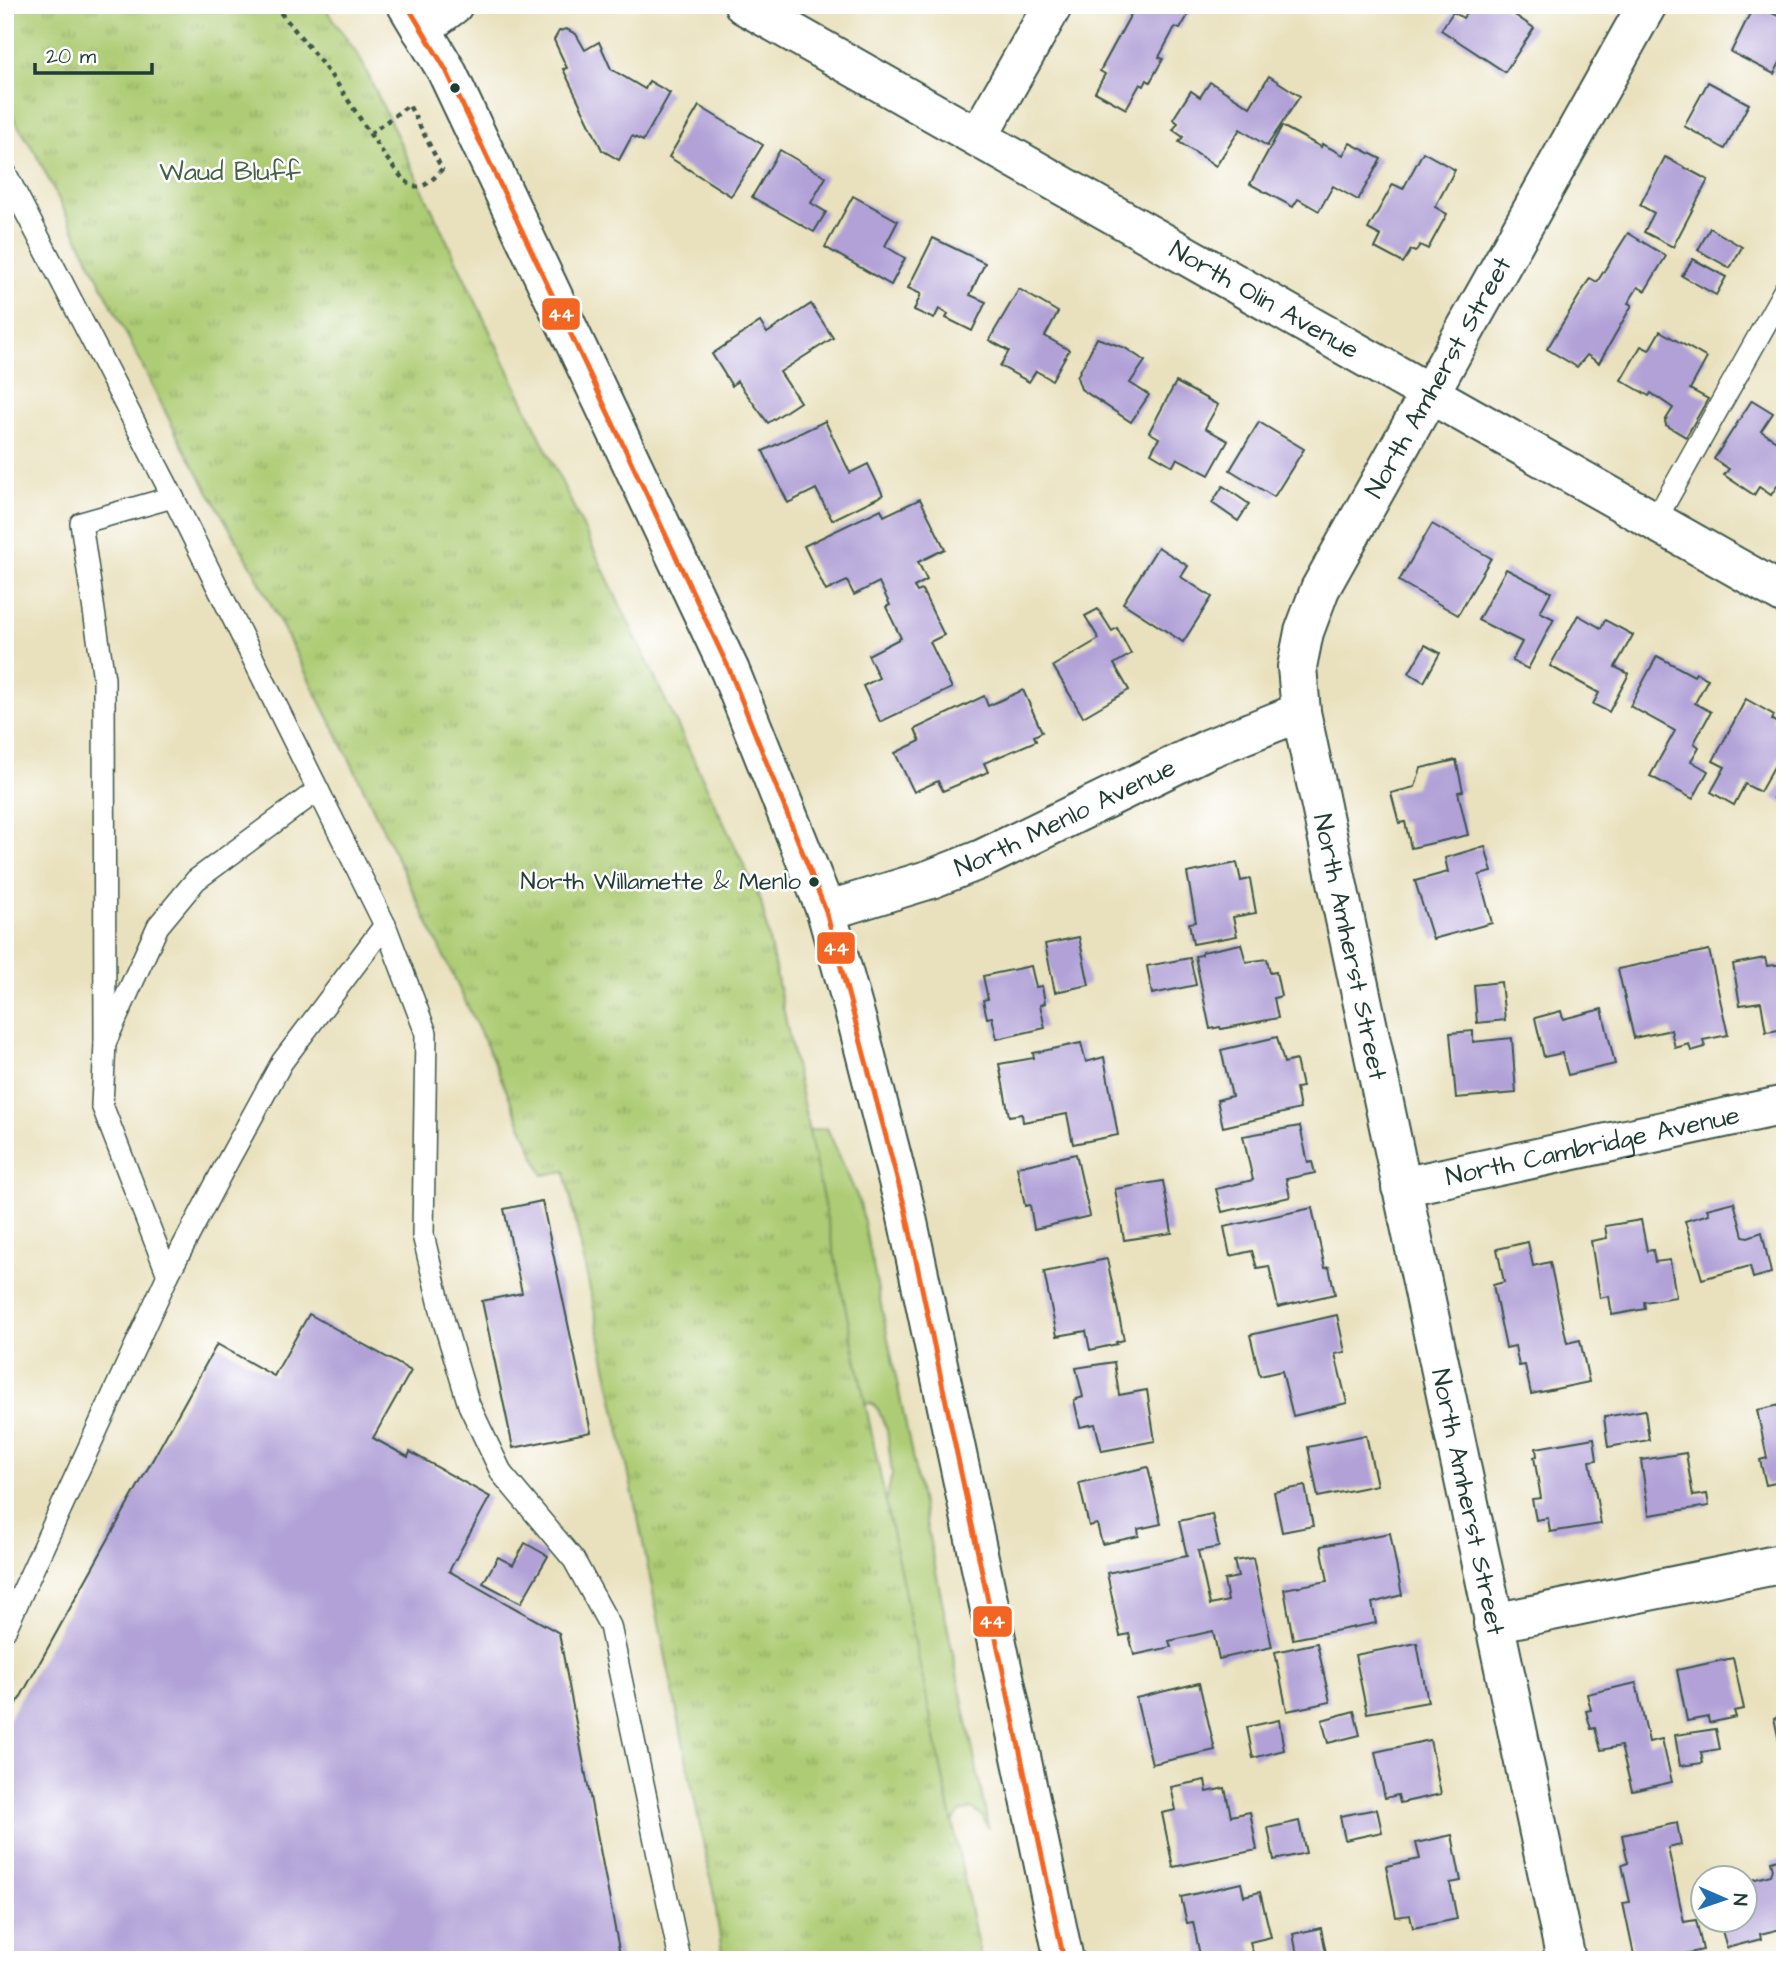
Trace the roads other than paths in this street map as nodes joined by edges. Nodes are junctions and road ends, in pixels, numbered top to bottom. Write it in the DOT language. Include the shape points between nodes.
graph roads {
  1 [pos="453,5"];
  2 [pos="744,5"];
  3 [pos="1053,5"];
  4 [pos="1647,5"];
  5 [pos="414,17"];
  6 [pos="978,137"];
  7 [pos="5,172"];
  8 [pos="1785,289"];
  9 [pos="1430,393"];
  10 [pos="173,497"];
  11 [pos="1655,521"];
  12 [pos="1785,595"];
  13 [pos="1301,712"];
  14 [pos="318,790"];
  15 [pos="826,911"];
  16 [pos="385,925"];
  17 [pos="105,1043"];
  18 [pos="1785,1105"];
  19 [pos="1401,1187"];
  20 [pos="168,1275"];
  21 [pos="1785,1563"];
  22 [pos="1493,1623"];
  23 [pos="5,1630"];
  24 [pos="680,1960"];
  25 [pos="1064,1960"];
  26 [pos="1566,1960"];
  1 -- 5 [label="street"];
  2 -- 6 [label="street, North Olin Avenue"];
  3 -- 6 [label="street"];
  4 -- 9 [label="street, North Amherst Street"];
  5 -- 15 [label="street" via="463,105 730,671"];
  6 -- 9 [label="street, North Olin Avenue"];
  7 -- 10 [label="lane"];
  8 -- 11 [label="lane"];
  9 -- 11 [label="street, North Olin Avenue"];
  9 -- 13 [label="street, North Amherst Street" via="1320,589 1297,667"];
  10 -- 14 [label="lane"];
  10 -- 17 [label="lane" via="81,523 104,679"];
  11 -- 12 [label="street, North Olin Avenue"];
  13 -- 15 [label="street, North Menlo Avenue" via="1210,748 982,859"];
  13 -- 19 [label="street, North Amherst Street"];
  14 -- 16 [label="lane"];
  14 -- 17 [label="lane" via="197,880 158,926"];
  15 -- 25 [label="street" via="905,1208"];
  16 -- 20 [label="lane" via="282,1062"];
  16 -- 24 [label="lane" via="426,1033 423,1235 444,1322 469,1405 502,1474 574,1560 610,1626"];
  17 -- 20 [label="lane" via="102,1105"];
  18 -- 19 [label="street, North Cambridge Avenue"];
  19 -- 22 [label="street, North Amherst Street"];
  20 -- 23 [label="lane"];
  21 -- 22 [label="street"];
  22 -- 26 [label="street, North Amherst Street"];
}
